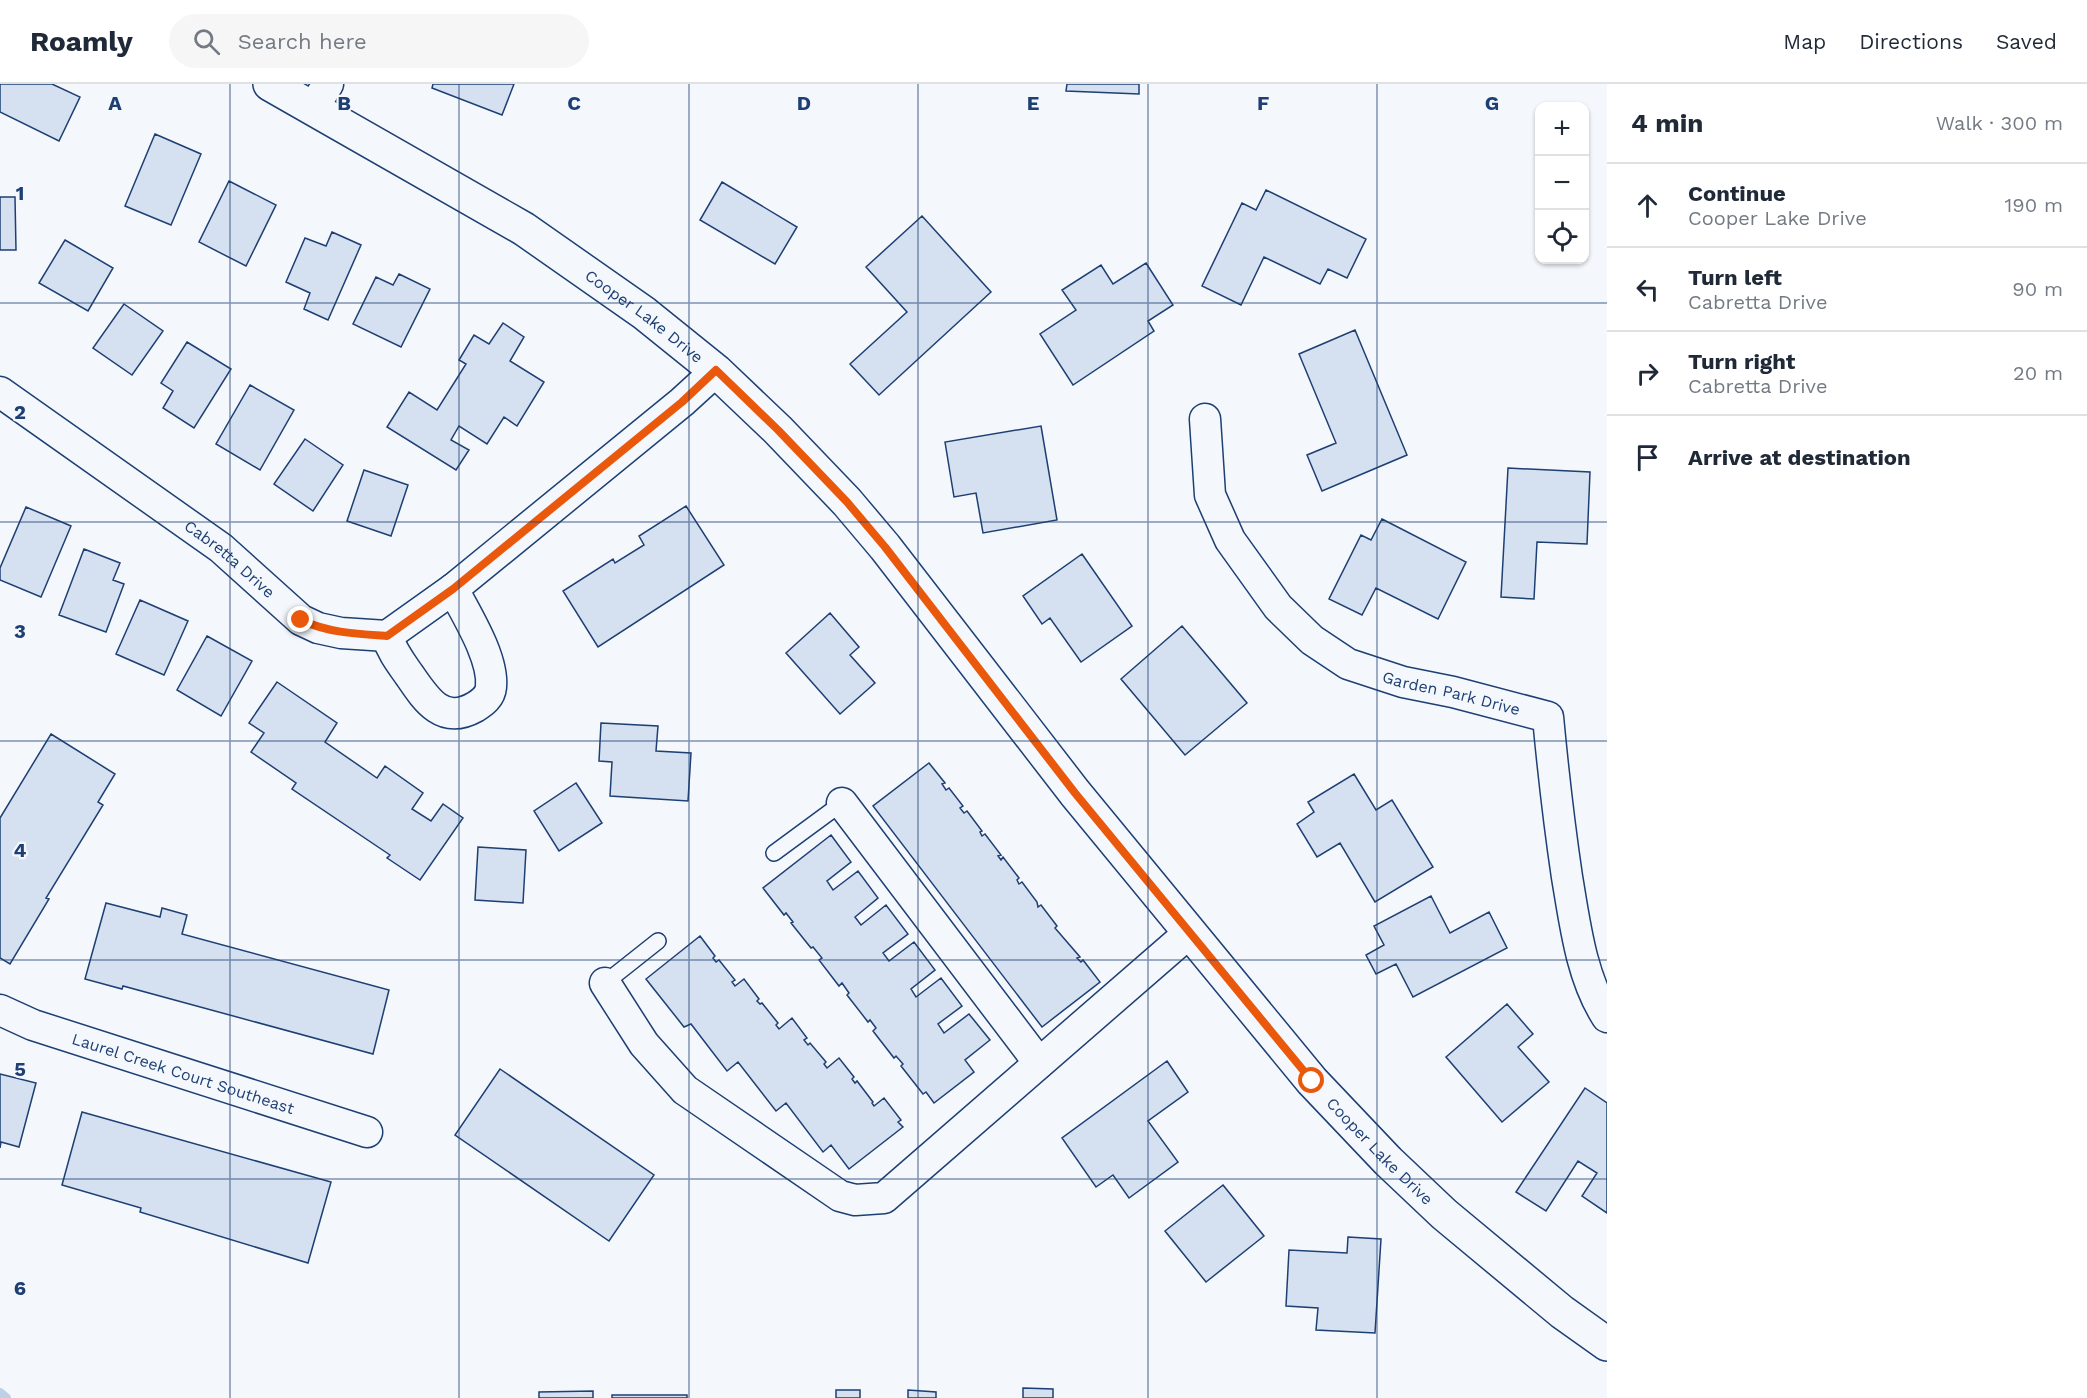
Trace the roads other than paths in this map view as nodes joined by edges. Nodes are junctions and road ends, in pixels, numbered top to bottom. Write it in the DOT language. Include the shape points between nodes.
graph roads {
  1 [pos="270,84"];
  2 [pos="321,96"];
  3 [pos="716,370"];
  4 [pos="0,392"];
  5 [pos="1205,419"];
  6 [pos="453,589"];
  7 [pos="387,636"];
  8 [pos="842,803"];
  9 [pos="774,854"];
  10 [pos="1189,933"];
  11 [pos="658,941"];
  12 [pos="605,983"];
  13 [pos="0,1010"];
  14 [pos="1607,1017"];
  15 [pos="1039,1063"];
  16 [pos="367,1132"];
  17 [pos="1607,1344"];
  1 -- 2 [label="street, Cooper Lake Drive"];
  2 -- 3 [label="street, Cooper Lake Drive" via="524,229 644,313"];
  3 -- 6 [label="street"];
  3 -- 10 [label="street, Cooper Lake Drive" via="870,529"];
  4 -- 7 [label="street, Cabretta Drive" via="221,548 301,620 341,633"];
  5 -- 14 [label="street, Garden Park Drive" via="1210,495 1230,540 1278,607 1312,640 1348,664 1381,675 1548,717 1557,807 1581,955 1595,999"];
  6 -- 7 [label="street"];
  6 -- 7 [label="street" via="484,648 491,684 483,703 455,715 439,710 424,698"];
  8 -- 9 [label="lane"];
  8 -- 15 [label="street"];
  10 -- 15 [label="street"];
  10 -- 17 [label="street, Cooper Lake Drive" via="1312,1081 1388,1161 1444,1214 1562,1312"];
  11 -- 12 [label="lane"];
  12 -- 15 [label="street" via="644,1044 685,1090 840,1196 855,1200 884,1198"];
  13 -- 16 [label="street, Laurel Creek Court Southeast" via="33,1025"];
}
